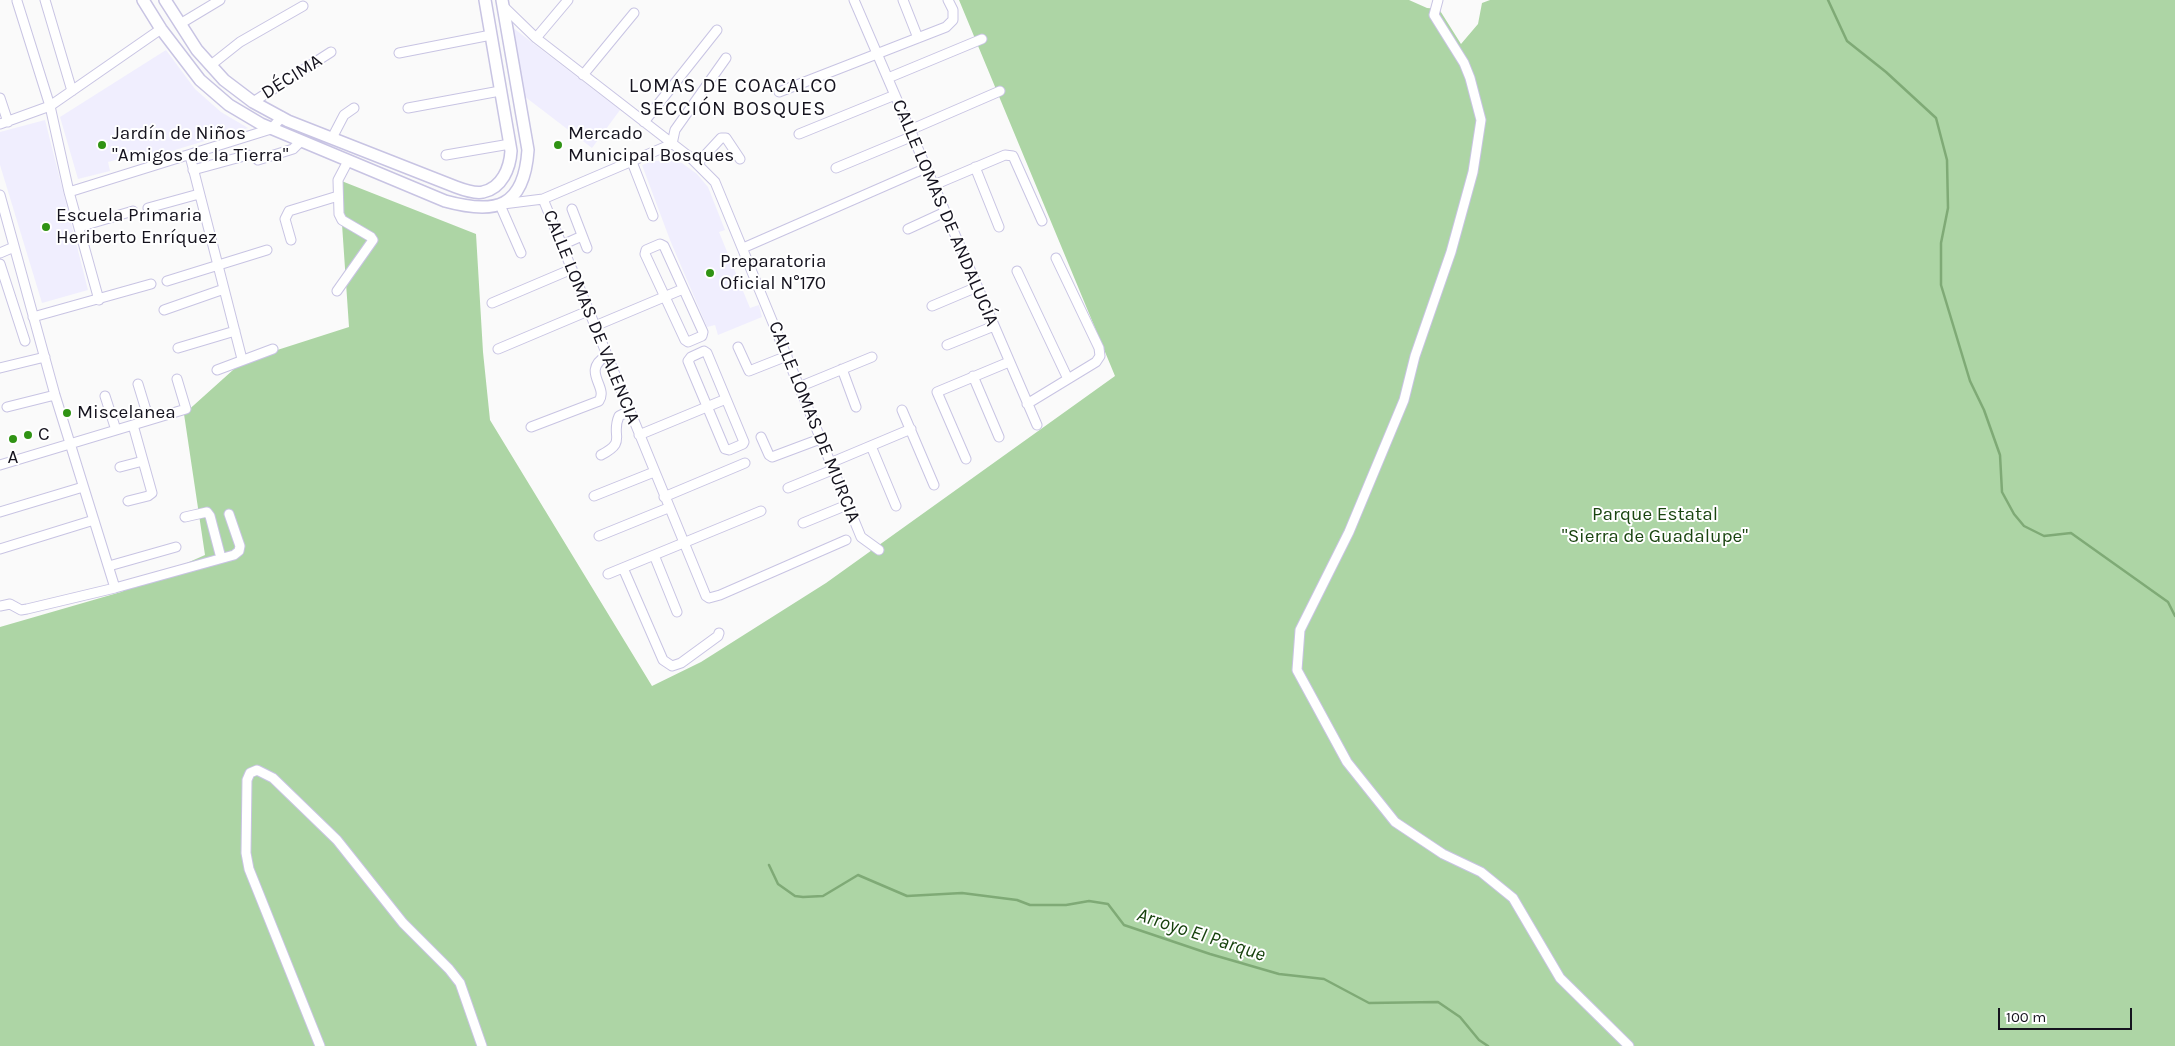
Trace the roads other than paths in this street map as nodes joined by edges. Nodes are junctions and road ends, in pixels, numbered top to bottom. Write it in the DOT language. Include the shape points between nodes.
graph roads {
  1 [pos="45,0"];
  2 [pos="143,0"];
  3 [pos="165,0"];
  4 [pos="220,0"];
  5 [pos="568,0"];
  6 [pos="854,0"];
  7 [pos="903,0"];
  8 [pos="948,0"];
  9 [pos="1438,0"];
  10 [pos="17,1"];
  11 [pos="504,2"];
  12 [pos="485,5"];
  13 [pos="303,6"];
  14 [pos="634,13"];
  15 [pos="180,24"];
  16 [pos="161,29"];
  17 [pos="717,30"];
  18 [pos="491,35"];
  19 [pos="536,38"];
  20 [pos="918,38"];
  21 [pos="982,39"];
  22 [pos="331,52"];
  23 [pos="399,53"];
  24 [pos="877,54"];
  25 [pos="726,58"];
  26 [pos="211,65"];
  27 [pos="583,75"];
  28 [pos="888,78"];
  29 [pos="72,91"];
  30 [pos="500,91"];
  31 [pos="1000,91"];
  32 [pos="779,92"];
  33 [pos="895,95"];
  34 [pos="0,98"];
  35 [pos="253,102"];
  36 [pos="50,106"];
  37 [pos="354,108"];
  38 [pos="408,108"];
  39 [pos="282,117"];
  40 [pos="644,122"];
  41 [pos="4,123"];
  42 [pos="271,129"];
  43 [pos="911,133"];
  44 [pos="798,134"];
  45 [pos="332,138"];
  46 [pos="300,142"];
  47 [pos="510,144"];
  48 [pos="672,144"];
  49 [pos="248,155"];
  50 [pos="446,155"];
  51 [pos="190,156"];
  52 [pos="378,156"];
  53 [pos="740,159"];
  54 [pos="258,160"];
  55 [pos="348,161"];
  56 [pos="632,162"];
  57 [pos="697,164"];
  58 [pos="975,167"];
  59 [pos="836,168"];
  60 [pos="926,168"];
  61 [pos="193,170"];
  62 [pos="371,171"];
  63 [pos="934,185"];
  64 [pos="69,192"];
  65 [pos="200,194"];
  66 [pos="0,195"];
  67 [pos="338,196"];
  68 [pos="543,199"];
  69 [pos="501,204"];
  70 [pos="148,208"];
  71 [pos="572,209"];
  72 [pos="132,211"];
  73 [pos="945,212"];
  74 [pos="653,216"];
  75 [pos="1042,221"];
  76 [pos="79,227"];
  77 [pos="999,227"];
  78 [pos="908,228"];
  79 [pos="582,236"];
  80 [pos="291,240"];
  81 [pos="562,245"];
  82 [pos="14,247"];
  83 [pos="588,248"];
  84 [pos="743,248"];
  85 [pos="268,250"];
  86 [pos="0,253"];
  87 [pos="521,253"];
  88 [pos="1056,258"];
  89 [pos="0,264"];
  90 [pos="218,265"];
  91 [pos="572,269"];
  92 [pos="1017,271"];
  93 [pos="167,281"];
  94 [pos="151,284"];
  95 [pos="977,286"];
  96 [pos="224,289"];
  97 [pos="683,289"];
  98 [pos="336,291"];
  99 [pos="665,297"];
  100 [pos="99,300"];
  101 [pos="492,303"];
  102 [pos="932,306"];
  103 [pos="164,310"];
  104 [pos="588,311"];
  105 [pos="33,317"];
  106 [pos="595,326"];
  107 [pos="994,326"];
  108 [pos="235,331"];
  109 [pos="25,341"];
  110 [pos="947,345"];
  111 [pos="738,347"];
  112 [pos="178,348"];
  113 [pos="273,349"];
  114 [pos="498,349"];
  115 [pos="607,355"];
  116 [pos="787,356"];
  117 [pos="45,357"];
  118 [pos="872,357"];
  119 [pos="242,359"];
  120 [pos="1009,362"];
  121 [pos="0,368"];
  122 [pos="842,369"];
  123 [pos="217,370"];
  124 [pos="973,376"];
  125 [pos="177,379"];
  126 [pos="1068,379"];
  127 [pos="138,384"];
  128 [pos="799,387"];
  129 [pos="55,395"];
  130 [pos="105,396"];
  131 [pos="726,399"];
  132 [pos="1027,404"];
  133 [pos="708,406"];
  134 [pos="7,407"];
  135 [pos="856,407"];
  136 [pos="902,410"];
  137 [pos="629,411"];
  138 [pos="149,420"];
  139 [pos="133,425"];
  140 [pos="1037,425"];
  141 [pos="531,427"];
  142 [pos="911,429"];
  143 [pos="116,430"];
  144 [pos="639,435"];
  145 [pos="761,437"];
  146 [pos="999,437"];
  147 [pos="820,439"];
  148 [pos="71,444"];
  149 [pos="871,446"];
  150 [pos="601,455"];
  151 [pos="966,459"];
  152 [pos="143,460"];
  153 [pos="745,464"];
  154 [pos="0,465"];
  155 [pos="831,466"];
  156 [pos="120,467"];
  157 [pos="654,472"];
  158 [pos="934,485"];
  159 [pos="82,487"];
  160 [pos="788,488"];
  161 [pos="594,496"];
  162 [pos="664,497"];
  163 [pos="128,501"];
  164 [pos="847,504"];
  165 [pos="896,506"];
  166 [pos="668,508"];
  167 [pos="761,511"];
  168 [pos="0,512"];
  169 [pos="229,514"];
  170 [pos="185,517"];
  171 [pos="94,520"];
  172 [pos="803,523"];
  173 [pos="599,536"];
  174 [pos="846,540"];
  175 [pos="683,543"];
  176 [pos="176,547"];
  177 [pos="0,549"];
  178 [pos="879,550"];
  179 [pos="654,556"];
  180 [pos="221,558"];
  181 [pos="109,566"];
  182 [pos="623,568"];
  183 [pos="608,574"];
  184 [pos="116,588"];
  185 [pos="0,606"];
  186 [pos="677,612"];
  187 [pos="719,633"];
  188 [pos="320,1046"];
  189 [pos="482,1046"];
  190 [pos="1630,1046"];
  1 -- 29 [label="street"];
  2 -- 16 [label="street"];
  3 -- 15 [label="street"];
  4 -- 15 [label="street"];
  5 -- 19 [label="street"];
  6 -- 24 [label="street, CALLE LOMAS DE ANDALUCÍA"];
  7 -- 20 [label="street"];
  8 -- 20 [label="street" via="953,20 946,27"];
  9 -- 190 [label="street" via="1434,15 1464,64 1480,120 1473,172 1404,400 1349,532 1300,630 1297,670 1347,762 1395,822 1442,854 1481,872 1513,898 1560,978"];
  10 -- 36 [label="street"];
  11 -- 12 [label="street"];
  11 -- 19 [label="street, CALLE LOMAS DE MURCIA"];
  11 -- 69 [label="street" via="528,150 523,182 514,195"];
  12 -- 18 [label="street"];
  13 -- 26 [label="street" via="240,42"];
  14 -- 27 [label="street"];
  15 -- 26 [label="street"];
  16 -- 29 [label="street"];
  16 -- 42 [label="street" via="200,80 229,104"];
  17 -- 40 [label="street"];
  18 -- 23 [label="street"];
  18 -- 30 [label="street"];
  19 -- 27 [label="street, CALLE LOMAS DE MURCIA"];
  20 -- 24 [label="street"];
  21 -- 28 [label="street"];
  22 -- 35 [label="street, DÉCIMA"];
  24 -- 28 [label="street, CALLE LOMAS DE ANDALUCÍA"];
  24 -- 32 [label="street"];
  25 -- 48 [label="street" via="675,130"];
  26 -- 35 [label="street" via="224,80"];
  27 -- 40 [label="street, CALLE LOMAS DE MURCIA"];
  28 -- 33 [label="street, CALLE LOMAS DE ANDALUCÍA"];
  29 -- 36 [label="street"];
  30 -- 38 [label="street"];
  30 -- 47 [label="street"];
  31 -- 43 [label="street"];
  33 -- 43 [label="street, CALLE LOMAS DE ANDALUCÍA"];
  33 -- 44 [label="street"];
  34 -- 41 [label="street"];
  35 -- 39 [label="street"];
  36 -- 41 [label="street"];
  36 -- 64 [label="street"];
  37 -- 45 [label="street" via="344,115"];
  39 -- 42 [label="street"];
  39 -- 45 [label="street"];
  40 -- 48 [label="street, CALLE LOMAS DE MURCIA"];
  42 -- 46 [label="street"];
  42 -- 51 [label="street"];
  43 -- 59 [label="street"];
  43 -- 60 [label="street, CALLE LOMAS DE ANDALUCÍA"];
  45 -- 52 [label="street"];
  46 -- 54 [label="street" via="294,149"];
  46 -- 55 [label="street"];
  47 -- 50 [label="street"];
  47 -- 52 [label="street" via="510,164 504,176 493,188 482,192 464,190"];
  48 -- 56 [label="street"];
  48 -- 57 [label="street, CALLE LOMAS DE MURCIA"];
  49 -- 61 [label="street"];
  51 -- 61 [label="street"];
  51 -- 64 [label="street"];
  52 -- 62 [label="street"];
  53 -- 57 [label="street" via="726,138 721,138"];
  55 -- 62 [label="street"];
  55 -- 67 [label="street" via="339,175"];
  56 -- 68 [label="street"];
  56 -- 74 [label="street"];
  57 -- 84 [label="street, CALLE LOMAS DE MURCIA" via="715,182"];
  58 -- 63 [label="street"];
  58 -- 75 [label="street" via="1004,155 1013,156"];
  58 -- 77 [label="street"];
  60 -- 63 [label="street, CALLE LOMAS DE ANDALUCÍA"];
  60 -- 84 [label="street"];
  61 -- 65 [label="street"];
  62 -- 69 [label="street" via="453,204 470,208"];
  63 -- 73 [label="street, CALLE LOMAS DE ANDALUCÍA"];
  64 -- 76 [label="street"];
  65 -- 70 [label="street"];
  65 -- 90 [label="street"];
  66 -- 82 [label="street"];
  67 -- 80 [label="street" via="289,211 285,219"];
  67 -- 98 [label="street" via="342,220 373,240"];
  68 -- 69 [label="street"];
  68 -- 81 [label="street, CALLE LOMAS DE VALENCIA"];
  69 -- 87 [label="street"];
  71 -- 79 [label="street"];
  72 -- 76 [label="street"];
  73 -- 78 [label="street"];
  73 -- 95 [label="street, CALLE LOMAS DE ANDALUCÍA"];
  76 -- 100 [label="street"];
  79 -- 81 [label="street"];
  79 -- 83 [label="street"];
  81 -- 91 [label="street, CALLE LOMAS DE VALENCIA"];
  82 -- 86 [label="street"];
  82 -- 105 [label="street"];
  84 -- 116 [label="street, CALLE LOMAS DE MURCIA"];
  85 -- 90 [label="street"];
  88 -- 126 [label="street" via="1100,356 1096,362"];
  89 -- 109 [label="street"];
  90 -- 93 [label="street"];
  90 -- 96 [label="street"];
  91 -- 101 [label="street"];
  91 -- 104 [label="street, CALLE LOMAS DE VALENCIA"];
  92 -- 126 [label="street"];
  94 -- 100 [label="street"];
  95 -- 102 [label="street"];
  95 -- 107 [label="street, CALLE LOMAS DE ANDALUCÍA"];
  96 -- 103 [label="street"];
  96 -- 108 [label="street"];
  97 -- 99 [label="street"];
  97 -- 99 [label="street" via="702,336 688,342 685,340"];
  97 -- 99 [label="street" via="664,246 660,244 646,250"];
  99 -- 106 [label="street"];
  100 -- 105 [label="street"];
  104 -- 106 [label="street, CALLE LOMAS DE VALENCIA"];
  104 -- 114 [label="street"];
  105 -- 117 [label="street"];
  106 -- 115 [label="street, CALLE LOMAS DE VALENCIA"];
  107 -- 110 [label="street"];
  107 -- 120 [label="street, CALLE LOMAS DE ANDALUCÍA"];
  108 -- 112 [label="street"];
  108 -- 119 [label="street"];
  111 -- 116 [label="street" via="749,371"];
  113 -- 119 [label="street"];
  115 -- 137 [label="street, CALLE LOMAS DE VALENCIA"];
  115 -- 141 [label="street" via="599,360 594,373 601,393 599,401"];
  116 -- 128 [label="street, CALLE LOMAS DE MURCIA"];
  117 -- 121 [label="street"];
  117 -- 129 [label="street"];
  118 -- 122 [label="street"];
  119 -- 123 [label="street"];
  120 -- 124 [label="street"];
  120 -- 132 [label="street, CALLE LOMAS DE ANDALUCÍA"];
  122 -- 128 [label="street"];
  122 -- 135 [label="street"];
  124 -- 146 [label="street"];
  124 -- 151 [label="street" via="939,390 937,394"];
  125 -- 138 [label="street" via="186,409"];
  126 -- 132 [label="street"];
  127 -- 138 [label="street"];
  128 -- 147 [label="street, CALLE LOMAS DE MURCIA"];
  129 -- 134 [label="street"];
  129 -- 148 [label="street"];
  130 -- 143 [label="street"];
  131 -- 133 [label="street"];
  131 -- 133 [label="street" via="744,444 729,450 725,449"];
  131 -- 133 [label="street" via="707,353 691,357 688,361"];
  132 -- 140 [label="street, CALLE LOMAS DE ANDALUCÍA"];
  133 -- 144 [label="street"];
  136 -- 142 [label="street"];
  137 -- 144 [label="street, CALLE LOMAS DE VALENCIA"];
  137 -- 150 [label="street" via="619,416 616,422 617,443 614,448"];
  138 -- 139 [label="street"];
  139 -- 143 [label="street"];
  139 -- 152 [label="street"];
  142 -- 149 [label="street"];
  142 -- 158 [label="street"];
  143 -- 148 [label="street"];
  144 -- 157 [label="street, CALLE LOMAS DE VALENCIA"];
  145 -- 147 [label="street" via="772,457"];
  147 -- 155 [label="street, CALLE LOMAS DE MURCIA"];
  148 -- 154 [label="street"];
  148 -- 159 [label="street"];
  149 -- 155 [label="street"];
  149 -- 165 [label="street"];
  152 -- 156 [label="street"];
  152 -- 163 [label="street" via="152,493"];
  153 -- 162 [label="street"];
  155 -- 160 [label="street"];
  155 -- 164 [label="street, CALLE LOMAS DE MURCIA"];
  157 -- 161 [label="street"];
  157 -- 162 [label="street, CALLE LOMAS DE VALENCIA"];
  159 -- 168 [label="street"];
  159 -- 171 [label="street"];
  162 -- 166 [label="street, CALLE LOMAS DE VALENCIA"];
  164 -- 172 [label="street"];
  164 -- 178 [label="street, CALLE LOMAS DE MURCIA" via="861,537"];
  166 -- 173 [label="street"];
  166 -- 175 [label="street, CALLE LOMAS DE VALENCIA"];
  167 -- 175 [label="street"];
  169 -- 180 [label="street" via="240,546 239,551"];
  170 -- 180 [label="street" via="207,512"];
  171 -- 177 [label="street"];
  171 -- 181 [label="street"];
  174 -- 175 [label="street, CALLE LOMAS DE VALENCIA" via="707,598"];
  175 -- 179 [label="street"];
  176 -- 181 [label="street"];
  179 -- 182 [label="street"];
  179 -- 186 [label="street"];
  180 -- 184 [label="street"];
  181 -- 184 [label="street"];
  182 -- 183 [label="street"];
  182 -- 187 [label="street" via="666,664 681,663"];
  184 -- 185 [label="street" via="21,610 10,604"];
  188 -- 189 [label="street" via="249,869 246,852 247,780 250,773 257,770 273,778 337,840 403,923 449,969 460,983"];
}
